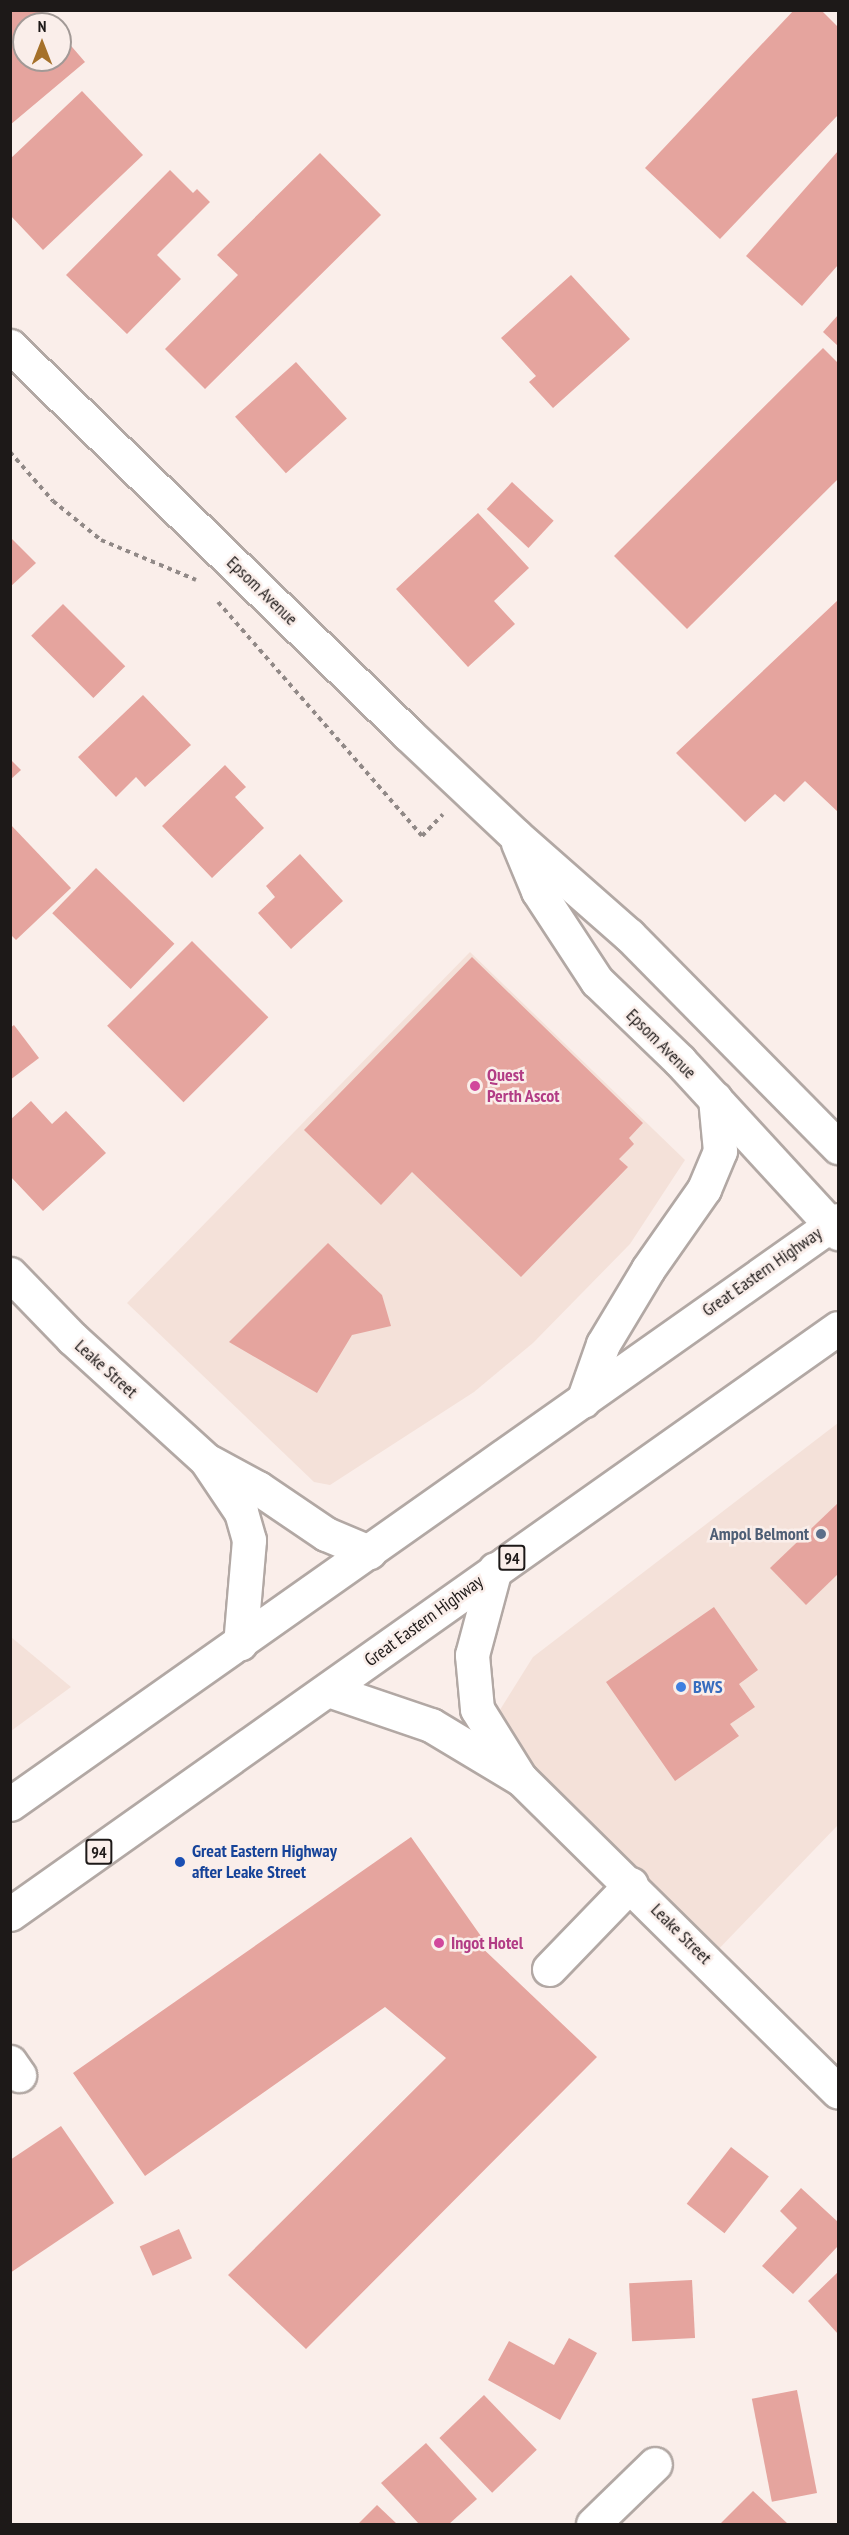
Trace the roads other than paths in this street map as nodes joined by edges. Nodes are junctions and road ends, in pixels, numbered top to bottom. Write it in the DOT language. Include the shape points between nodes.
graph roads {
  1 [pos="10,346"];
  2 [pos="514,835"];
  3 [pos="715,1098"];
  4 [pos="838,1147"];
  5 [pos="836,1226"];
  6 [pos="10,1274"];
  7 [pos="838,1328"];
  8 [pos="583,1401"];
  9 [pos="206,1460"];
  10 [pos="369,1552"];
  11 [pos="495,1569"];
  12 [pos="240,1644"];
  13 [pos="328,1690"];
  14 [pos="521,1779"];
  15 [pos="10,1804"];
  16 [pos="631,1884"];
  17 [pos="10,1914"];
  18 [pos="549,1969"];
  19 [pos="838,2092"];
  20 [pos="655,2464"];
  21 [pos="593,2524"];
  1 -- 2 [label="main road, Epsom Avenue"];
  2 -- 3 [label="main road, Epsom Avenue" via="538,891 597,981"];
  2 -- 4 [label="main road, Epsom Avenue" via="628,935"];
  3 -- 5 [label="main road, Epsom Avenue"];
  3 -- 8 [label="main road" via="720,1151 704,1190 648,1269 603,1344"];
  5 -- 8 [label="main road, Great Eastern Highway"];
  6 -- 9 [label="main road, Leake Street" via="72,1338"];
  7 -- 11 [label="main road, Great Eastern Highway / 94"];
  8 -- 10 [label="main road, Great Eastern Highway"];
  9 -- 10 [label="main road, Leake Street" via="258,1488 326,1534"];
  9 -- 12 [label="main road, Leake Street" via="241,1512 249,1540"];
  10 -- 12 [label="main road, Great Eastern Highway"];
  11 -- 13 [label="main road, Great Eastern Highway / 94"];
  11 -- 14 [label="main road, Leake Street" via="472,1655 477,1708"];
  12 -- 15 [label="main road, Great Eastern Highway"];
  13 -- 14 [label="main road, Leake Street" via="431,1725"];
  13 -- 17 [label="main road, Great Eastern Highway / 94"];
  14 -- 16 [label="main road, Leake Street"];
  16 -- 18 [label="main road"];
  16 -- 19 [label="main road, Leake Street"];
  20 -- 21 [label="main road"];
}
